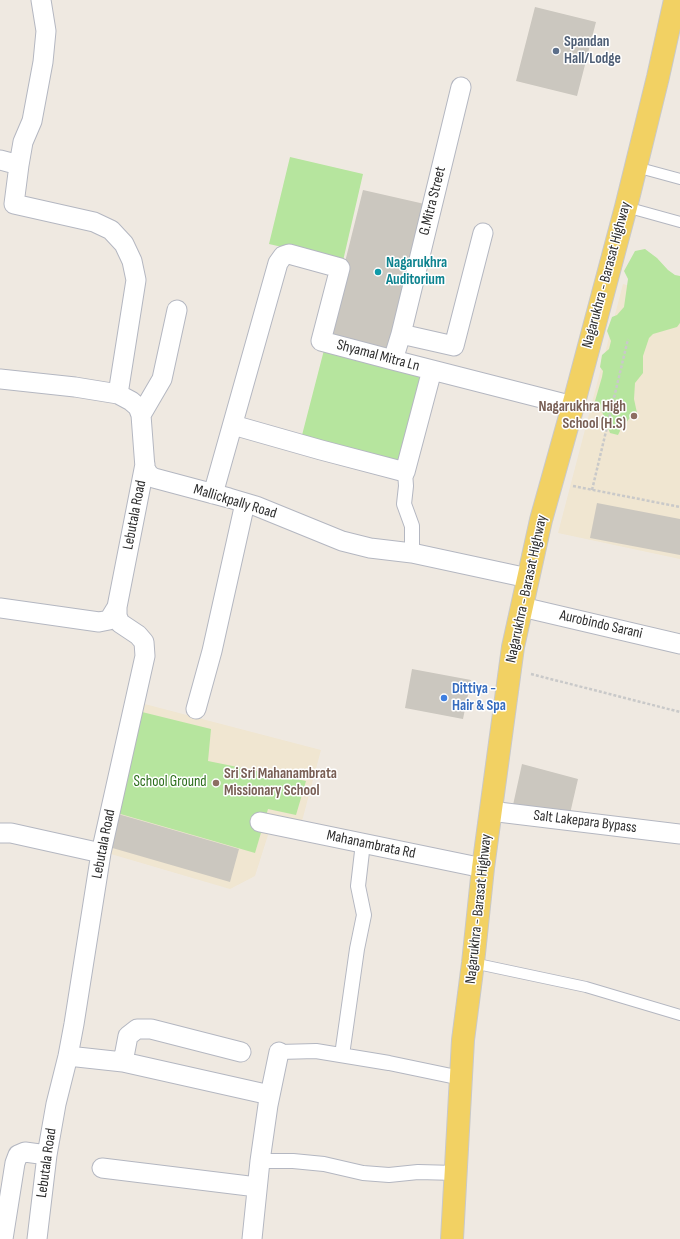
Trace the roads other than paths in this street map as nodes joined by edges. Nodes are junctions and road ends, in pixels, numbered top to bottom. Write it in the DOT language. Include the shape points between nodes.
graph roads {
  1 [pos="41,0"];
  2 [pos="675,0"];
  3 [pos="461,87"];
  4 [pos="0,160"];
  5 [pos="19,165"];
  6 [pos="636,167"];
  7 [pos="680,179"];
  8 [pos="626,207"];
  9 [pos="680,222"];
  10 [pos="483,233"];
  11 [pos="177,310"];
  12 [pos="401,334"];
  13 [pos="393,360"];
  14 [pos="432,370"];
  15 [pos="0,379"];
  16 [pos="118,394"];
  17 [pos="573,406"];
  18 [pos="141,415"];
  19 [pos="233,425"];
  20 [pos="145,464"];
  21 [pos="405,472"];
  22 [pos="213,494"];
  23 [pos="245,503"];
  24 [pos="412,552"];
  25 [pos="528,578"];
  26 [pos="117,607"];
  27 [pos="522,607"];
  28 [pos="0,608"];
  29 [pos="680,644"];
  30 [pos="196,708"];
  31 [pos="490,811"];
  32 [pos="260,822"];
  33 [pos="0,833"];
  34 [pos="680,834"];
  35 [pos="363,843"];
  36 [pos="101,853"];
  37 [pos="483,868"];
  38 [pos="473,963"];
  39 [pos="680,1016"];
  40 [pos="241,1052"];
  41 [pos="279,1052"];
  42 [pos="342,1055"];
  43 [pos="68,1056"];
  44 [pos="123,1062"];
  45 [pos="461,1078"];
  46 [pos="270,1094"];
  47 [pos="48,1155"];
  48 [pos="260,1161"];
  49 [pos="102,1168"];
  50 [pos="456,1173"];
  51 [pos="257,1187"];
  52 [pos="3,1239"];
  53 [pos="37,1239"];
  54 [pos="252,1239"];
  55 [pos="452,1239"];
  1 -- 5 [label="street" via="46,31 43,62 32,121 23,142"];
  2 -- 6 [label="main road, Nagarukhra - Barasat Highway"];
  3 -- 12 [label="street, G.Mitra Street"];
  4 -- 5 [label="street"];
  5 -- 16 [label="street" via="14,204 94,222 111,230 124,244 132,261 136,280"];
  6 -- 7 [label="lane"];
  6 -- 8 [label="main road, Nagarukhra - Barasat Highway"];
  8 -- 9 [label="lane"];
  8 -- 17 [label="main road, Nagarukhra - Barasat Highway"];
  10 -- 12 [label="street" via="454,346"];
  11 -- 18 [label="street" via="162,379"];
  12 -- 13 [label="street, G.Mitra Street"];
  13 -- 14 [label="street, Shyamal Mitra Ln"];
  13 -- 19 [label="street, Shyamal Mitra Ln" via="321,341 340,268 289,254 283,256 278,263"];
  14 -- 17 [label="street, Shyamal Mitra Ln"];
  14 -- 21 [label="street"];
  15 -- 16 [label="street"];
  16 -- 18 [label="street" via="131,400"];
  17 -- 25 [label="main road, Nagarukhra - Barasat Highway" via="541,520"];
  18 -- 20 [label="street"];
  19 -- 21 [label="street"];
  19 -- 22 [label="street, Shyamal Mitra Ln"];
  20 -- 22 [label="street, Mallickpally Road" via="149,475 154,478"];
  20 -- 26 [label="street, Lebutala Road"];
  21 -- 24 [label="street" via="404,504 412,526"];
  22 -- 23 [label="street, Mallickpally Road"];
  23 -- 24 [label="street, Mallickpally Road" via="342,541 370,548"];
  23 -- 30 [label="street" via="212,651"];
  24 -- 25 [label="street, Mallickpally Road"];
  25 -- 27 [label="main road, Nagarukhra - Barasat Highway"];
  26 -- 28 [label="street" via="109,620 99,622"];
  26 -- 36 [label="street, Lebutala Road" via="120,623 144,642 145,656"];
  27 -- 29 [label="street, Aurobindo Sarani"];
  27 -- 31 [label="main road, Nagarukhra - Barasat Highway" via="513,647"];
  31 -- 34 [label="street, Salt Lakepara Bypass"];
  31 -- 37 [label="main road, Nagarukhra - Barasat Highway"];
  32 -- 35 [label="street, Mahanambrata Rd"];
  33 -- 36 [label="street" via="11,833"];
  35 -- 37 [label="street, Mahanambrata Rd"];
  35 -- 42 [label="street" via="358,886 364,915"];
  36 -- 43 [label="street, Lebutala Road"];
  37 -- 38 [label="main road, Nagarukhra - Barasat Highway"];
  38 -- 39 [label="lane" via="586,987"];
  38 -- 45 [label="main road, Nagarukhra - Barasat Highway"];
  40 -- 44 [label="street" via="151,1029 137,1029 128,1036"];
  41 -- 42 [label="street" via="316,1051"];
  41 -- 46 [label="street"];
  42 -- 45 [label="street"];
  43 -- 44 [label="street"];
  43 -- 47 [label="street, Lebutala Road" via="56,1104"];
  44 -- 46 [label="street"];
  45 -- 50 [label="main road, Nagarukhra - Barasat Highway"];
  46 -- 48 [label="street"];
  47 -- 52 [label="street" via="25,1152 18,1155"];
  47 -- 53 [label="street, Lebutala Road"];
  48 -- 50 [label="street" via="324,1164 363,1173 389,1175 418,1172"];
  48 -- 51 [label="street"];
  49 -- 51 [label="street"];
  50 -- 55 [label="main road, Nagarukhra - Barasat Highway"];
  51 -- 54 [label="street"];
}
